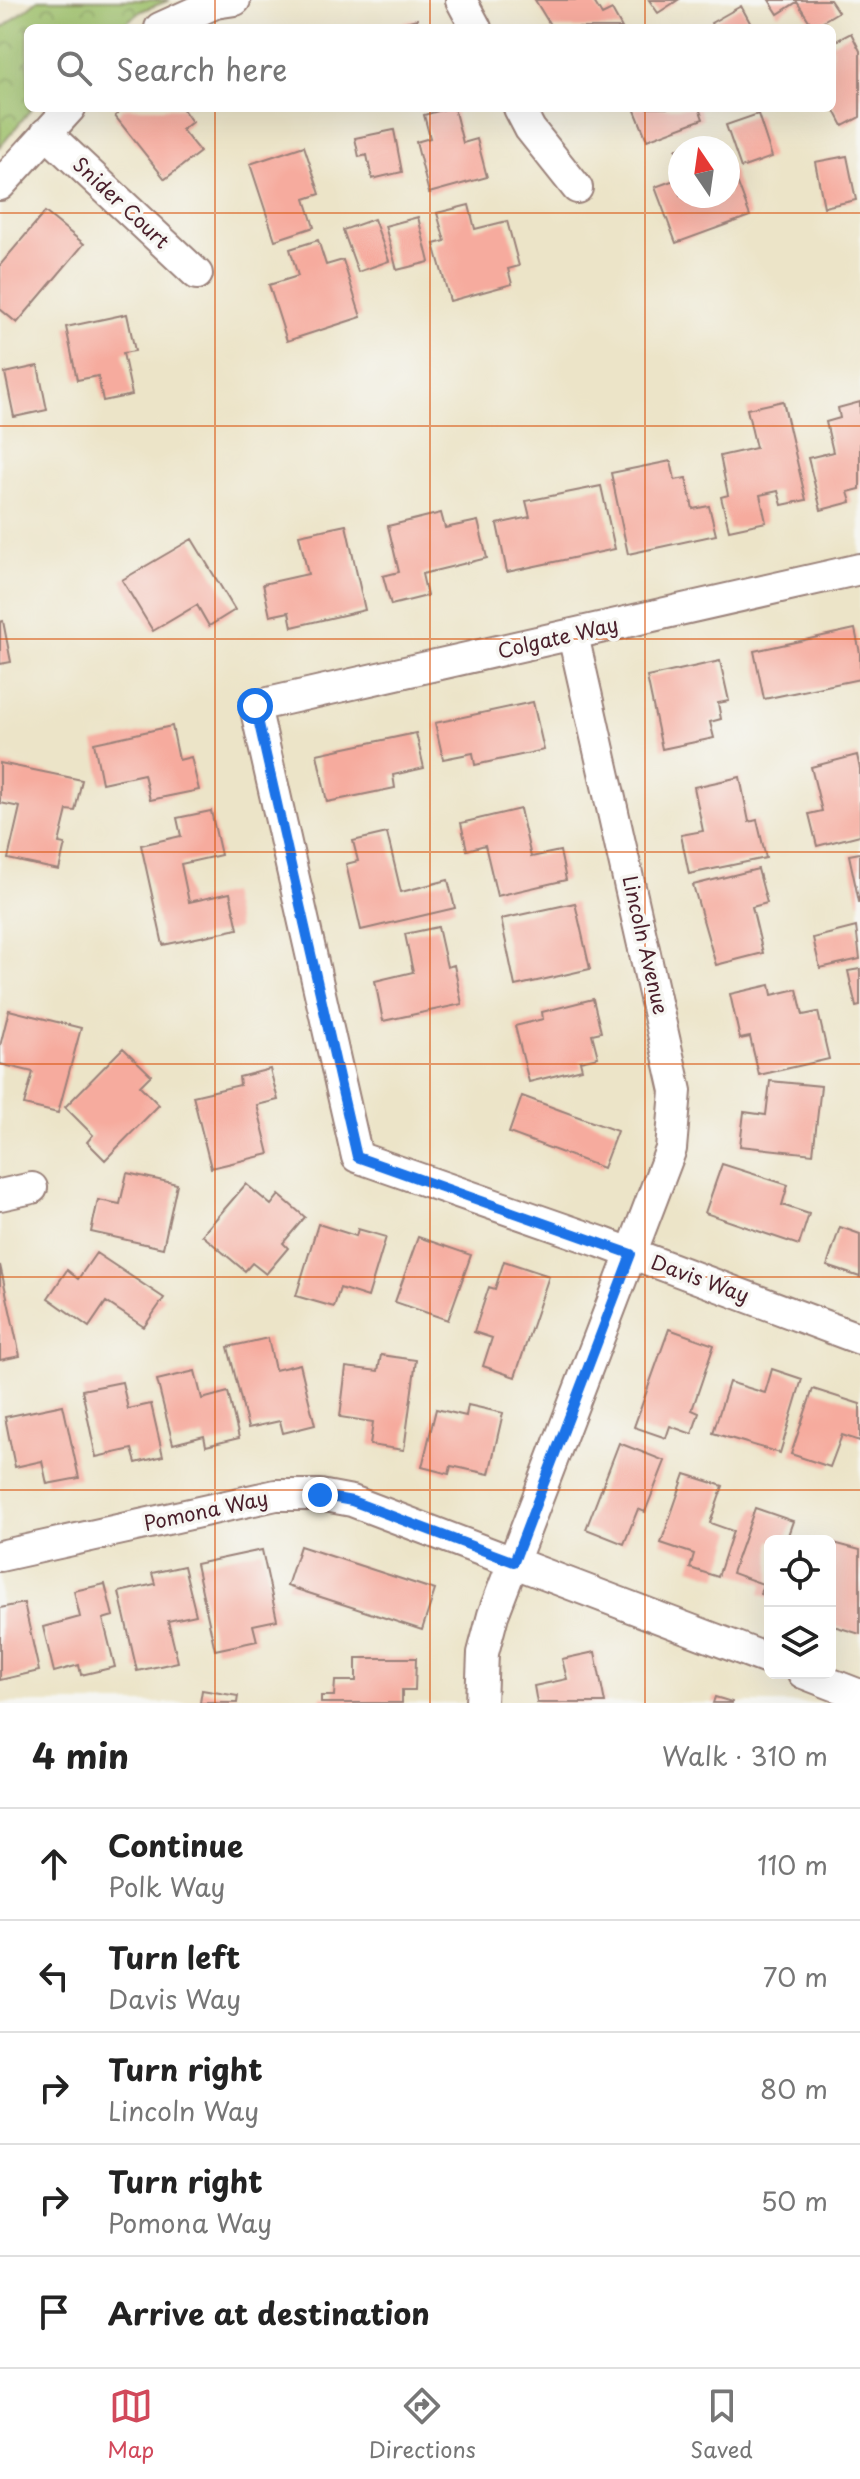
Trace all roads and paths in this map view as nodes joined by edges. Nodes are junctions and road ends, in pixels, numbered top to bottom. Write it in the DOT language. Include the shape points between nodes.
graph roads {
  1 [pos="235,0"];
  2 [pos="461,0"];
  3 [pos="169,24"];
  4 [pos="474,24"];
  5 [pos="66,112"];
  6 [pos="521,112"];
  7 [pos="46,133"];
  8 [pos="0,185"];
  9 [pos="577,188"];
  10 [pos="197,274"];
  11 [pos="860,569"];
  12 [pos="573,635"];
  13 [pos="357,1157"];
  14 [pos="32,1188"];
  15 [pos="0,1195"];
  16 [pos="631,1254"];
  17 [pos="860,1339"];
  18 [pos="0,1556"];
  19 [pos="514,1562"];
  20 [pos="764,1658"];
  21 [pos="819,1679"];
  22 [pos="860,1695"];
  23 [pos="481,1703"];
  1 -- 3 [label="street"];
  2 -- 4 [label="street"];
  5 -- 7 [label="street"];
  6 -- 9 [label="street"];
  7 -- 8 [label="street"];
  7 -- 10 [label="street, Snider Court"];
  11 -- 12 [label="street, Colgate Way"];
  12 -- 13 [label="street, Colgate Way" via="255,706"];
  12 -- 16 [label="street, Lincoln Avenue" via="676,1091 671,1149"];
  13 -- 16 [label="street, Davis Way"];
  14 -- 15 [label="street"];
  16 -- 17 [label="street, Davis Way"];
  16 -- 19 [label="street, Lincoln Avenue"];
  18 -- 19 [label="street, Pomona Way" via="276,1495 320,1495 352,1501"];
  19 -- 20 [label="street, Pomona Way"];
  19 -- 23 [label="street" via="483,1653"];
  21 -- 22 [label="street"];
}
